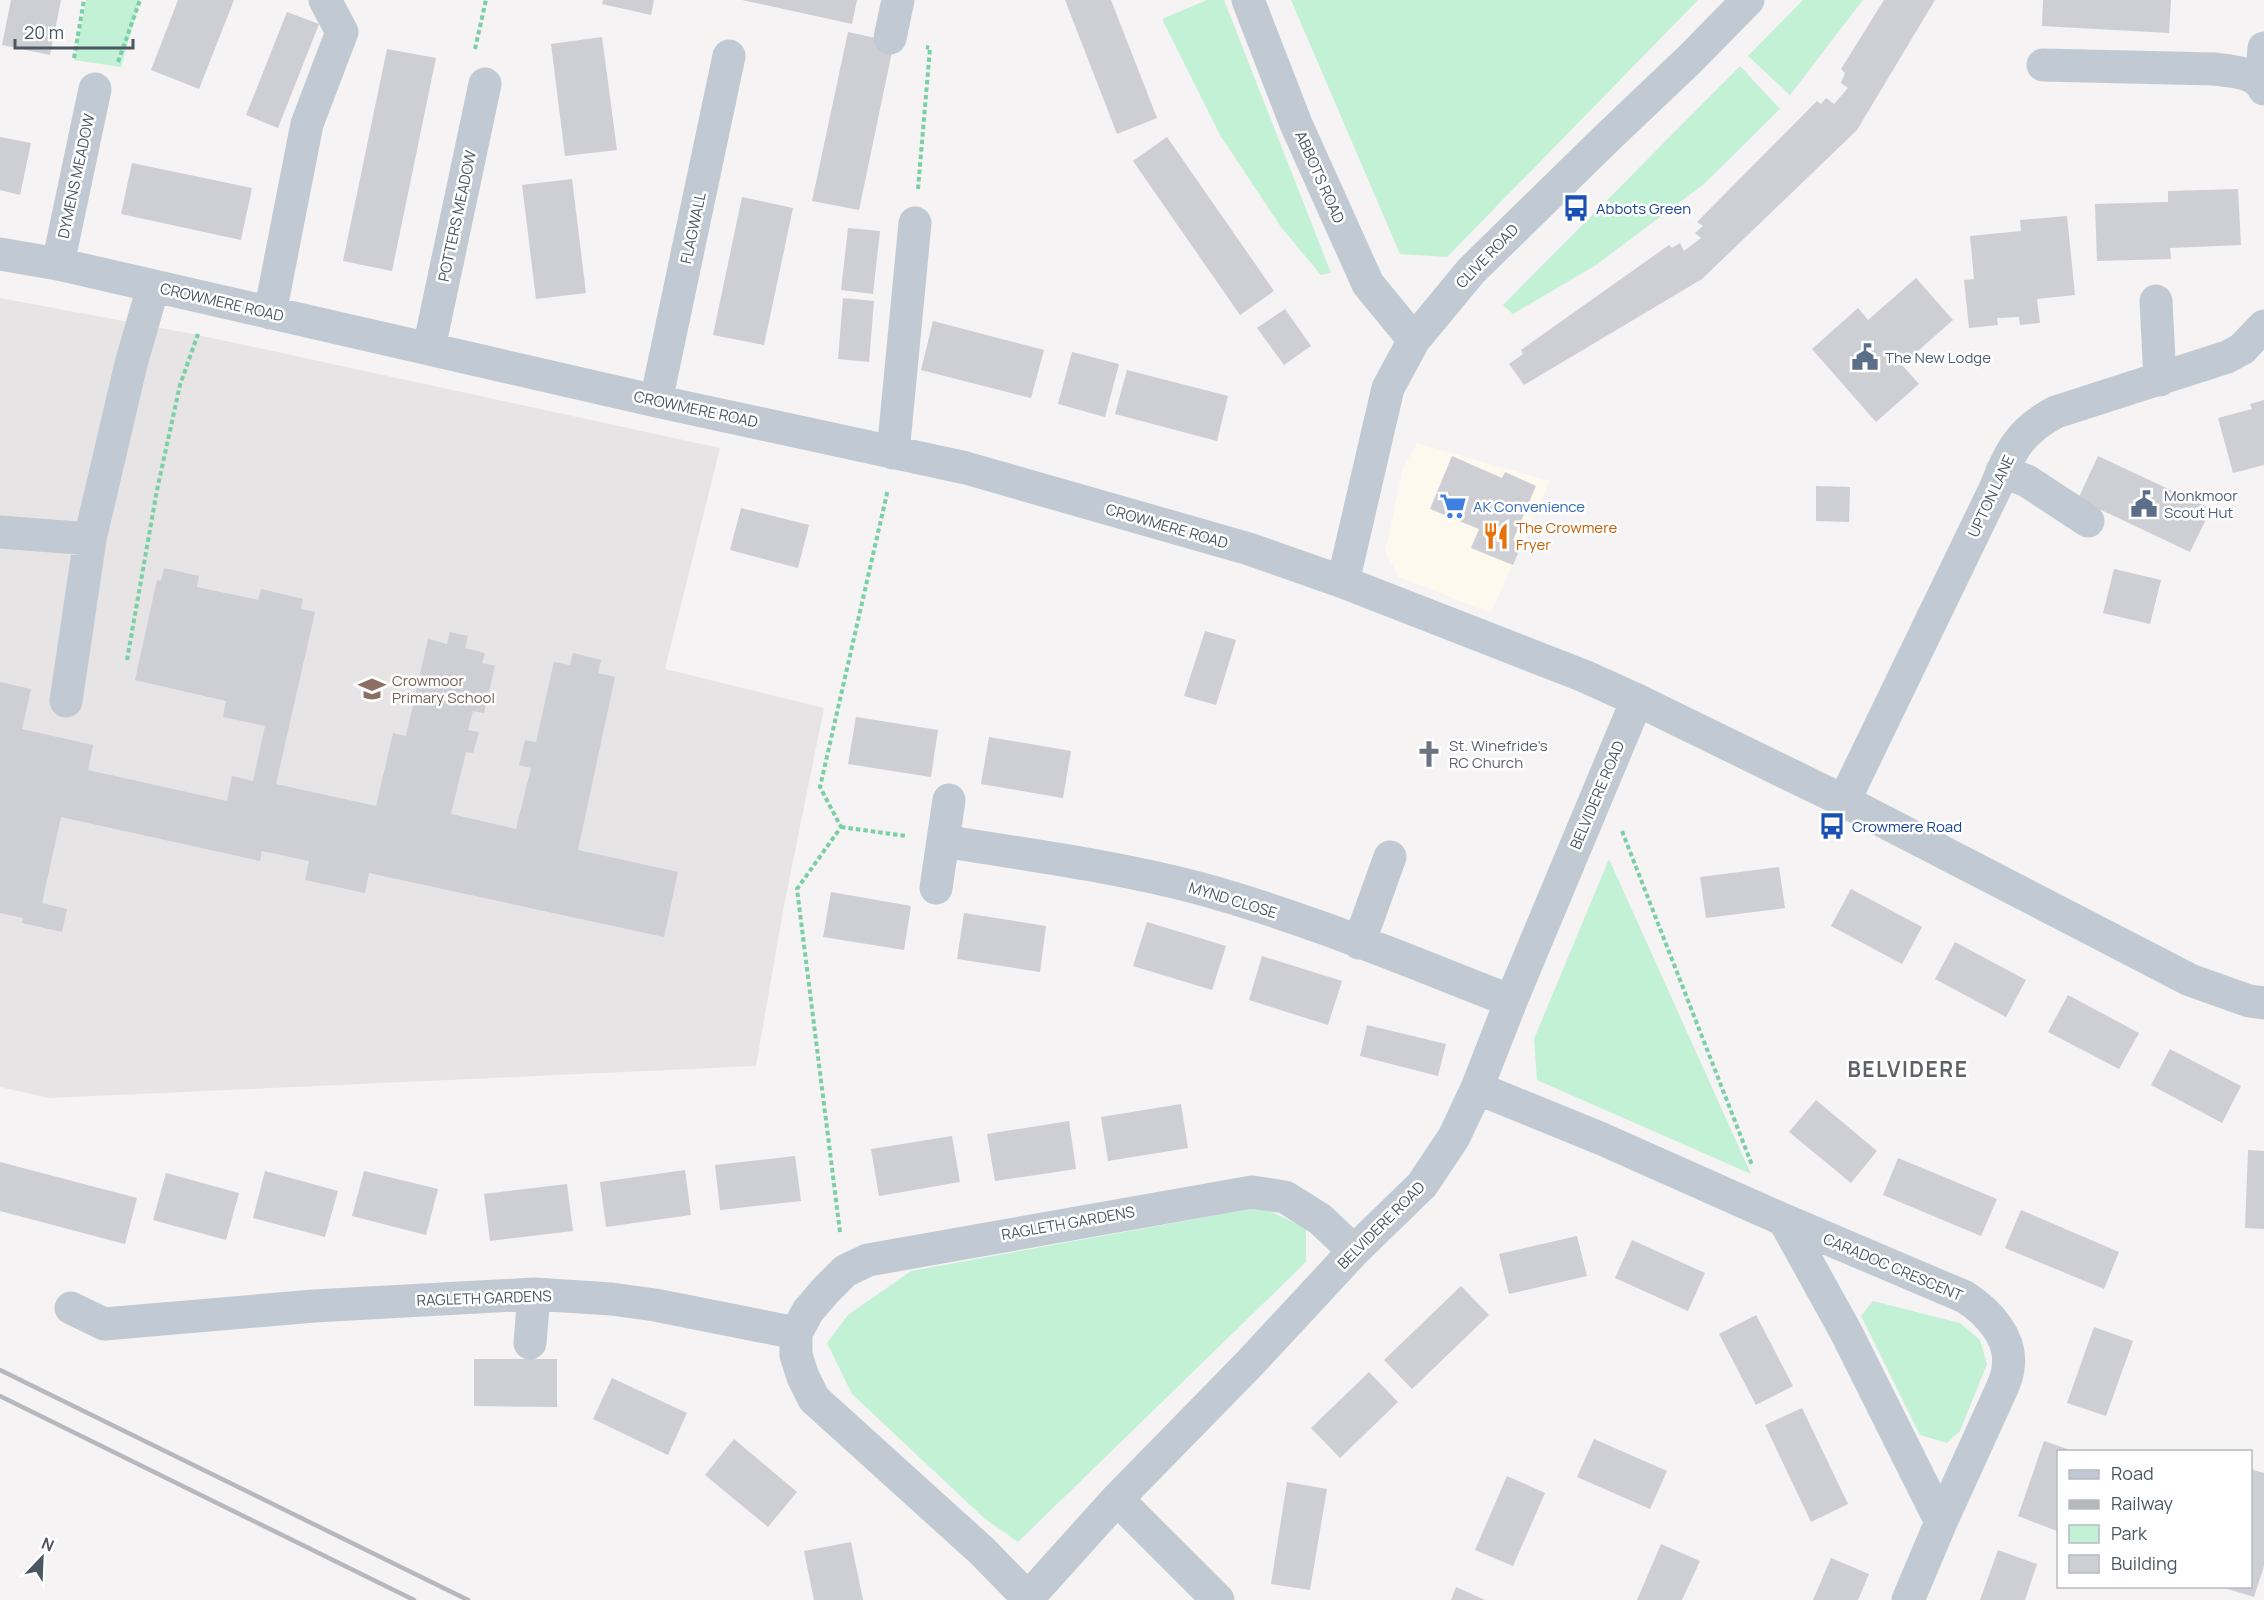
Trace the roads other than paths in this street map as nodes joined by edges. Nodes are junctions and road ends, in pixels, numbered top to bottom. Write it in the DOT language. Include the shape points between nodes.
graph roads {
  1 [pos="325,0"];
  2 [pos="898,0"];
  3 [pos="1248,0"];
  4 [pos="1748,0"];
  5 [pos="890,38"];
  6 [pos="2264,48"];
  7 [pos="729,56"];
  8 [pos="2043,65"];
  9 [pos="484,84"];
  10 [pos="2262,86"];
  11 [pos="94,88"];
  12 [pos="915,223"];
  13 [pos="0,254"];
  14 [pos="58,264"];
  15 [pos="153,287"];
  16 [pos="2156,301"];
  17 [pos="270,313"];
  18 [pos="2264,326"];
  19 [pos="1414,340"];
  20 [pos="429,348"];
  21 [pos="2160,380"];
  22 [pos="656,401"];
  23 [pos="893,453"];
  24 [pos="2002,471"];
  25 [pos="2088,521"];
  26 [pos="0,532"];
  27 [pos="90,539"];
  28 [pos="1342,582"];
  29 [pos="1637,700"];
  30 [pos="66,701"];
  31 [pos="949,800"];
  32 [pos="1844,801"];
  33 [pos="943,841"];
  34 [pos="1390,857"];
  35 [pos="936,888"];
  36 [pos="1359,943"];
  37 [pos="1511,1001"];
  38 [pos="2264,1003"];
  39 [pos="1477,1088"];
  40 [pos="1784,1220"];
  41 [pos="1354,1251"];
  42 [pos="534,1294"];
  43 [pos="71,1308"];
  44 [pos="796,1333"];
  45 [pos="530,1343"];
  46 [pos="1117,1499"];
  47 [pos="1941,1522"];
  48 [pos="1027,1599"];
  49 [pos="1218,1600"];
  50 [pos="1908,1600"];
  1 -- 17 [label="street" via="342,32 308,124"];
  2 -- 5 [label="street"];
  3 -- 19 [label="street, ABBOTS ROAD" via="1296,124 1368,284"];
  4 -- 19 [label="street, CLIVE ROAD" via="1471,271"];
  6 -- 10 [label="street"];
  7 -- 22 [label="street, FLAGWALL"];
  8 -- 10 [label="street" via="2214,69 2236,72"];
  9 -- 20 [label="street, POTTERS MEADOW"];
  11 -- 14 [label="street, DYMENS MEADOW"];
  12 -- 23 [label="street"];
  13 -- 14 [label="street, CROWMERE ROAD"];
  14 -- 15 [label="street, CROWMERE ROAD"];
  15 -- 17 [label="street, CROWMERE ROAD"];
  15 -- 27 [label="street"];
  16 -- 21 [label="street"];
  17 -- 20 [label="street, CROWMERE ROAD"];
  18 -- 21 [label="street, UPTON LANE" via="2242,349 2227,357"];
  19 -- 28 [label="street, CLIVE ROAD" via="1388,388"];
  20 -- 22 [label="street, CROWMERE ROAD"];
  21 -- 24 [label="street, UPTON LANE" via="2040,420 2016,442"];
  22 -- 23 [label="street, CROWMERE ROAD"];
  23 -- 28 [label="street, CROWMERE ROAD" via="966,468 1249,549"];
  24 -- 25 [label="street" via="2026,481"];
  24 -- 32 [label="street, UPTON LANE"];
  26 -- 27 [label="street"];
  27 -- 30 [label="street"];
  28 -- 29 [label="street, CROWMERE ROAD"];
  29 -- 32 [label="street, CROWMERE ROAD"];
  29 -- 37 [label="street, BELVIDERE ROAD"];
  31 -- 33 [label="street"];
  32 -- 38 [label="street, CROWMERE ROAD" via="2190,980"];
  33 -- 35 [label="street"];
  33 -- 36 [label="street, MYND CLOSE" via="1198,888"];
  34 -- 36 [label="street"];
  36 -- 37 [label="street, MYND CLOSE"];
  37 -- 39 [label="street, BELVIDERE ROAD"];
  39 -- 40 [label="street, CARADOC CRESCENT"];
  39 -- 41 [label="street, BELVIDERE ROAD" via="1454,1137 1422,1185"];
  40 -- 47 [label="street, CARADOC CRESCENT" via="1846,1332"];
  40 -- 47 [label="street, CARADOC CRESCENT" via="1965,1297 1983,1309 2000,1330 2009,1366 2003,1386"];
  41 -- 44 [label="street, RAGLETH GARDENS" via="1320,1219 1285,1197 1252,1192 868,1260 845,1271 807,1311"];
  41 -- 46 [label="street, BELVIDERE ROAD"];
  42 -- 43 [label="street, RAGLETH GARDENS" via="314,1306 104,1324"];
  42 -- 44 [label="street, RAGLETH GARDENS" via="655,1305"];
  42 -- 45 [label="street"];
  44 -- 48 [label="street" via="796,1355 814,1399 982,1551"];
  46 -- 48 [label="street, BELVIDERE ROAD"];
  46 -- 49 [label="street"];
  47 -- 50 [label="street, CARADOC CRESCENT"];
}
